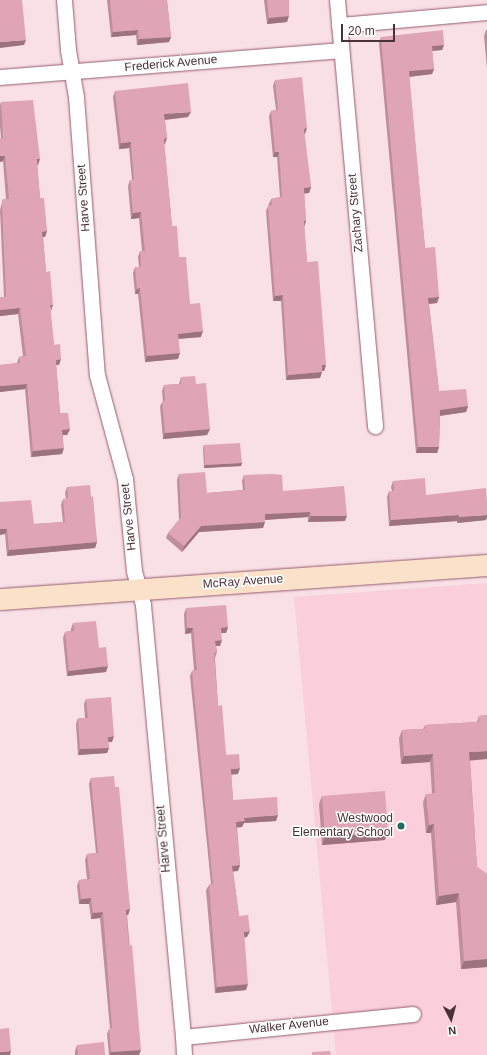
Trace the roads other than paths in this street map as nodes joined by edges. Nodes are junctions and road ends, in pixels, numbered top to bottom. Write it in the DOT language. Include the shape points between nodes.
graph roads {
  1 [pos="64,0"];
  2 [pos="337,0"];
  3 [pos="487,12"];
  4 [pos="339,24"];
  5 [pos="342,50"];
  6 [pos="72,72"];
  7 [pos="0,78"];
  8 [pos="375,426"];
  9 [pos="487,565"];
  10 [pos="139,589"];
  11 [pos="0,599"];
  12 [pos="413,1014"];
  13 [pos="183,1037"];
  14 [pos="184,1055"];
  1 -- 6 [label="street, Harve Street"];
  2 -- 4 [label="street, Zachary Street"];
  3 -- 4 [label="street"];
  4 -- 5 [label="street, Zachary Street"];
  5 -- 6 [label="street, Frederick Avenue"];
  5 -- 8 [label="street, Zachary Street"];
  6 -- 7 [label="street, Frederick Avenue"];
  6 -- 10 [label="street, Harve Street" via="97,375 125,478 134,571"];
  9 -- 10 [label="street, McRay Avenue"];
  10 -- 11 [label="street, McRay Avenue"];
  10 -- 13 [label="street, Harve Street" via="143,605"];
  12 -- 13 [label="street, Walker Avenue"];
  13 -- 14 [label="street"];
}
